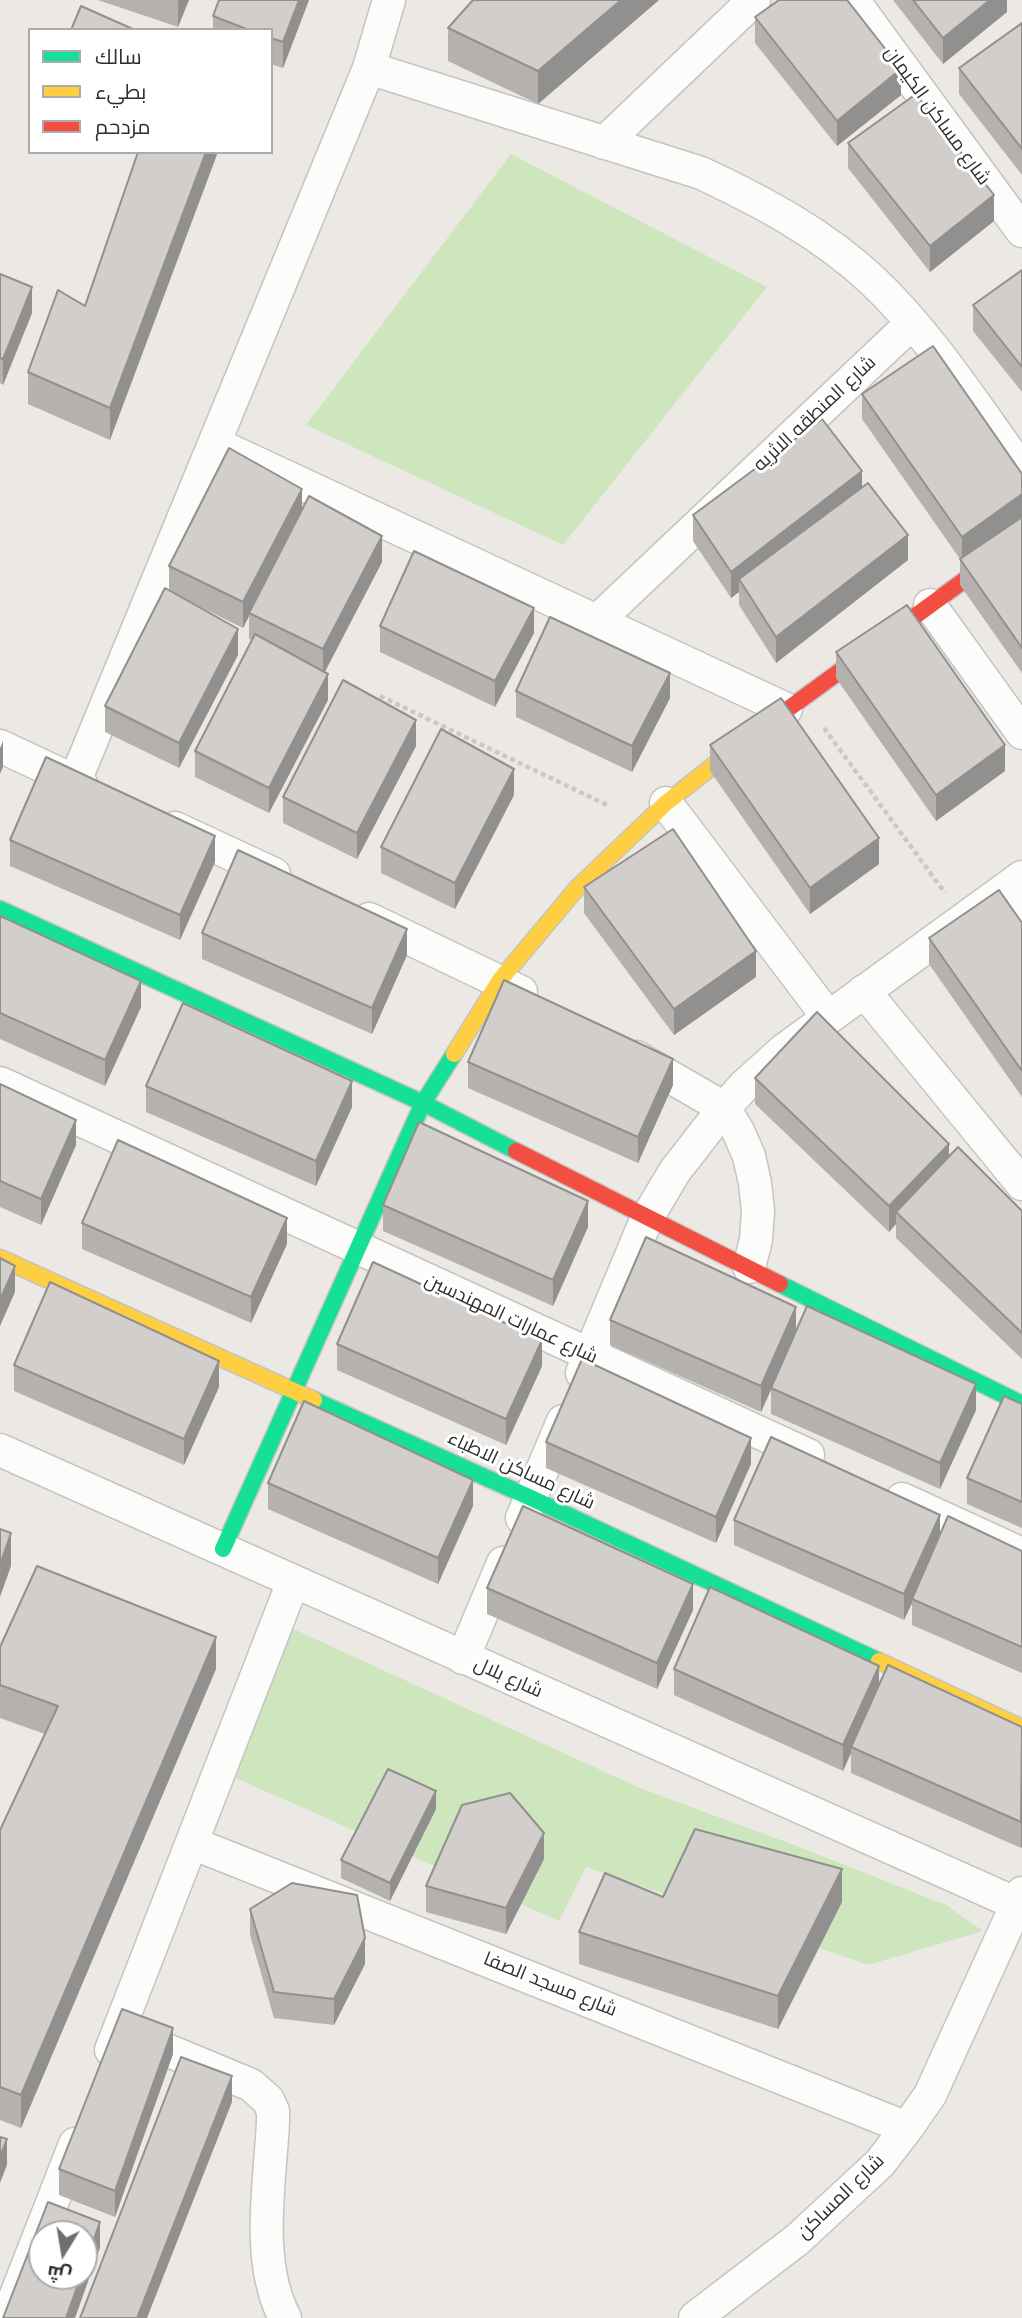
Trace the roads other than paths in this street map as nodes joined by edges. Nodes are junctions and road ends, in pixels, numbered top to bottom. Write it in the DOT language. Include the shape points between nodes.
graph roads {
  1 [pos="389,0"];
  2 [pos="754,0"];
  3 [pos="853,0"];
  4 [pos="369,68"];
  5 [pos="604,144"];
  6 [pos="1022,232"];
  7 [pos="912,323"];
  8 [pos="214,444"];
  9 [pos="1022,470"];
  10 [pos="1022,538"];
  11 [pos="929,605"];
  12 [pos="597,621"];
  13 [pos="794,704"];
  14 [pos="1022,733"];
  15 [pos="0,746"];
  16 [pos="75,781"];
  17 [pos="113,799"];
  18 [pos="655,813"];
  19 [pos="150,816"];
  20 [pos="300,887"];
  21 [pos="1016,894"];
  22 [pos="338,904"];
  23 [pos="0,909"];
  24 [pos="500,980"];
  25 [pos="864,991"];
  26 [pos="547,1007"];
  27 [pos="828,1017"];
  28 [pos="606,1041"];
  29 [pos="0,1083"];
  30 [pos="423,1103"];
  31 [pos="724,1108"];
  32 [pos="1022,1184"];
  33 [pos="647,1218"];
  34 [pos="358,1248"];
  35 [pos="0,1258"];
  36 [pos="749,1267"];
  37 [pos="590,1355"];
  38 [pos="294,1391"];
  39 [pos="1022,1404"];
  40 [pos="0,1450"];
  41 [pos="831,1466"];
  42 [pos="882,1490"];
  43 [pos="531,1497"];
  44 [pos="223,1549"];
  45 [pos="1022,1554"];
  46 [pos="293,1582"];
  47 [pos="463,1658"];
  48 [pos="1022,1728"];
  49 [pos="192,1843"];
  50 [pos="1019,1899"];
  51 [pos="119,2030"];
  52 [pos="100,2080"];
  53 [pos="85,2118"];
  54 [pos="907,2128"];
  55 [pos="7,2318"];
  56 [pos="285,2318"];
  57 [pos="695,2318"];
  1 -- 4 [label="street"];
  2 -- 5 [label="street"];
  3 -- 6 [label="street, شارع مساكن الكيمان"];
  4 -- 5 [label="street"];
  4 -- 8 [label="street"];
  5 -- 7 [label="street" via="701,173 792,220 873,281"];
  7 -- 9 [label="street"];
  7 -- 12 [label="street, شارع المنطقه الاثريه"];
  8 -- 12 [label="street"];
  8 -- 16 [label="street"];
  10 -- 11 [label="street"];
  11 -- 13 [label="street"];
  11 -- 14 [label="street"];
  12 -- 13 [label="street"];
  13 -- 18 [label="street"];
  15 -- 16 [label="street"];
  16 -- 17 [label="street"];
  18 -- 24 [label="street" via="578,887"];
  18 -- 27 [label="street"];
  19 -- 20 [label="street"];
  21 -- 25 [label="street" via="964,919"];
  22 -- 24 [label="street"];
  23 -- 30 [label="street"];
  24 -- 26 [label="street"];
  24 -- 30 [label="street"];
  25 -- 27 [label="street"];
  25 -- 32 [label="street"];
  27 -- 31 [label="street" via="784,1050"];
  28 -- 31 [label="street"];
  29 -- 34 [label="street, شارع عمارات المهندسين"];
  30 -- 33 [label="street"];
  30 -- 34 [label="street"];
  31 -- 33 [label="street" via="675,1171"];
  31 -- 36 [label="street" via="749,1156 755,1183 758,1211"];
  33 -- 36 [label="street"];
  33 -- 37 [label="street"];
  34 -- 37 [label="street, شارع عمارات المهندسين"];
  34 -- 38 [label="street"];
  35 -- 38 [label="street, شارع مساكن الاطباء"];
  36 -- 39 [label="street"];
  37 -- 41 [label="street, شارع عمارات المهندسين"];
  37 -- 43 [label="street"];
  38 -- 43 [label="street, شارع مساكن الاطباء"];
  38 -- 44 [label="street"];
  40 -- 44 [label="street, شارع بلال"];
  42 -- 45 [label="street"];
  43 -- 47 [label="street"];
  43 -- 48 [label="street, شارع مساكن الاطباء"];
  44 -- 46 [label="street, شارع بلال"];
  46 -- 47 [label="street, شارع بلال"];
  46 -- 49 [label="street"];
  47 -- 50 [label="street, شارع بلال"];
  49 -- 51 [label="street"];
  49 -- 54 [label="street, شارع مسجد الصفا"];
  50 -- 54 [label="street, شارع المساكن" via="930,2095"];
  51 -- 52 [label="street"];
  51 -- 56 [label="street" via="251,2085 268,2099 273,2111 268,2263"];
  53 -- 55 [label="street"];
  54 -- 57 [label="street, شارع المساكن" via="880,2163 798,2239"];
}
